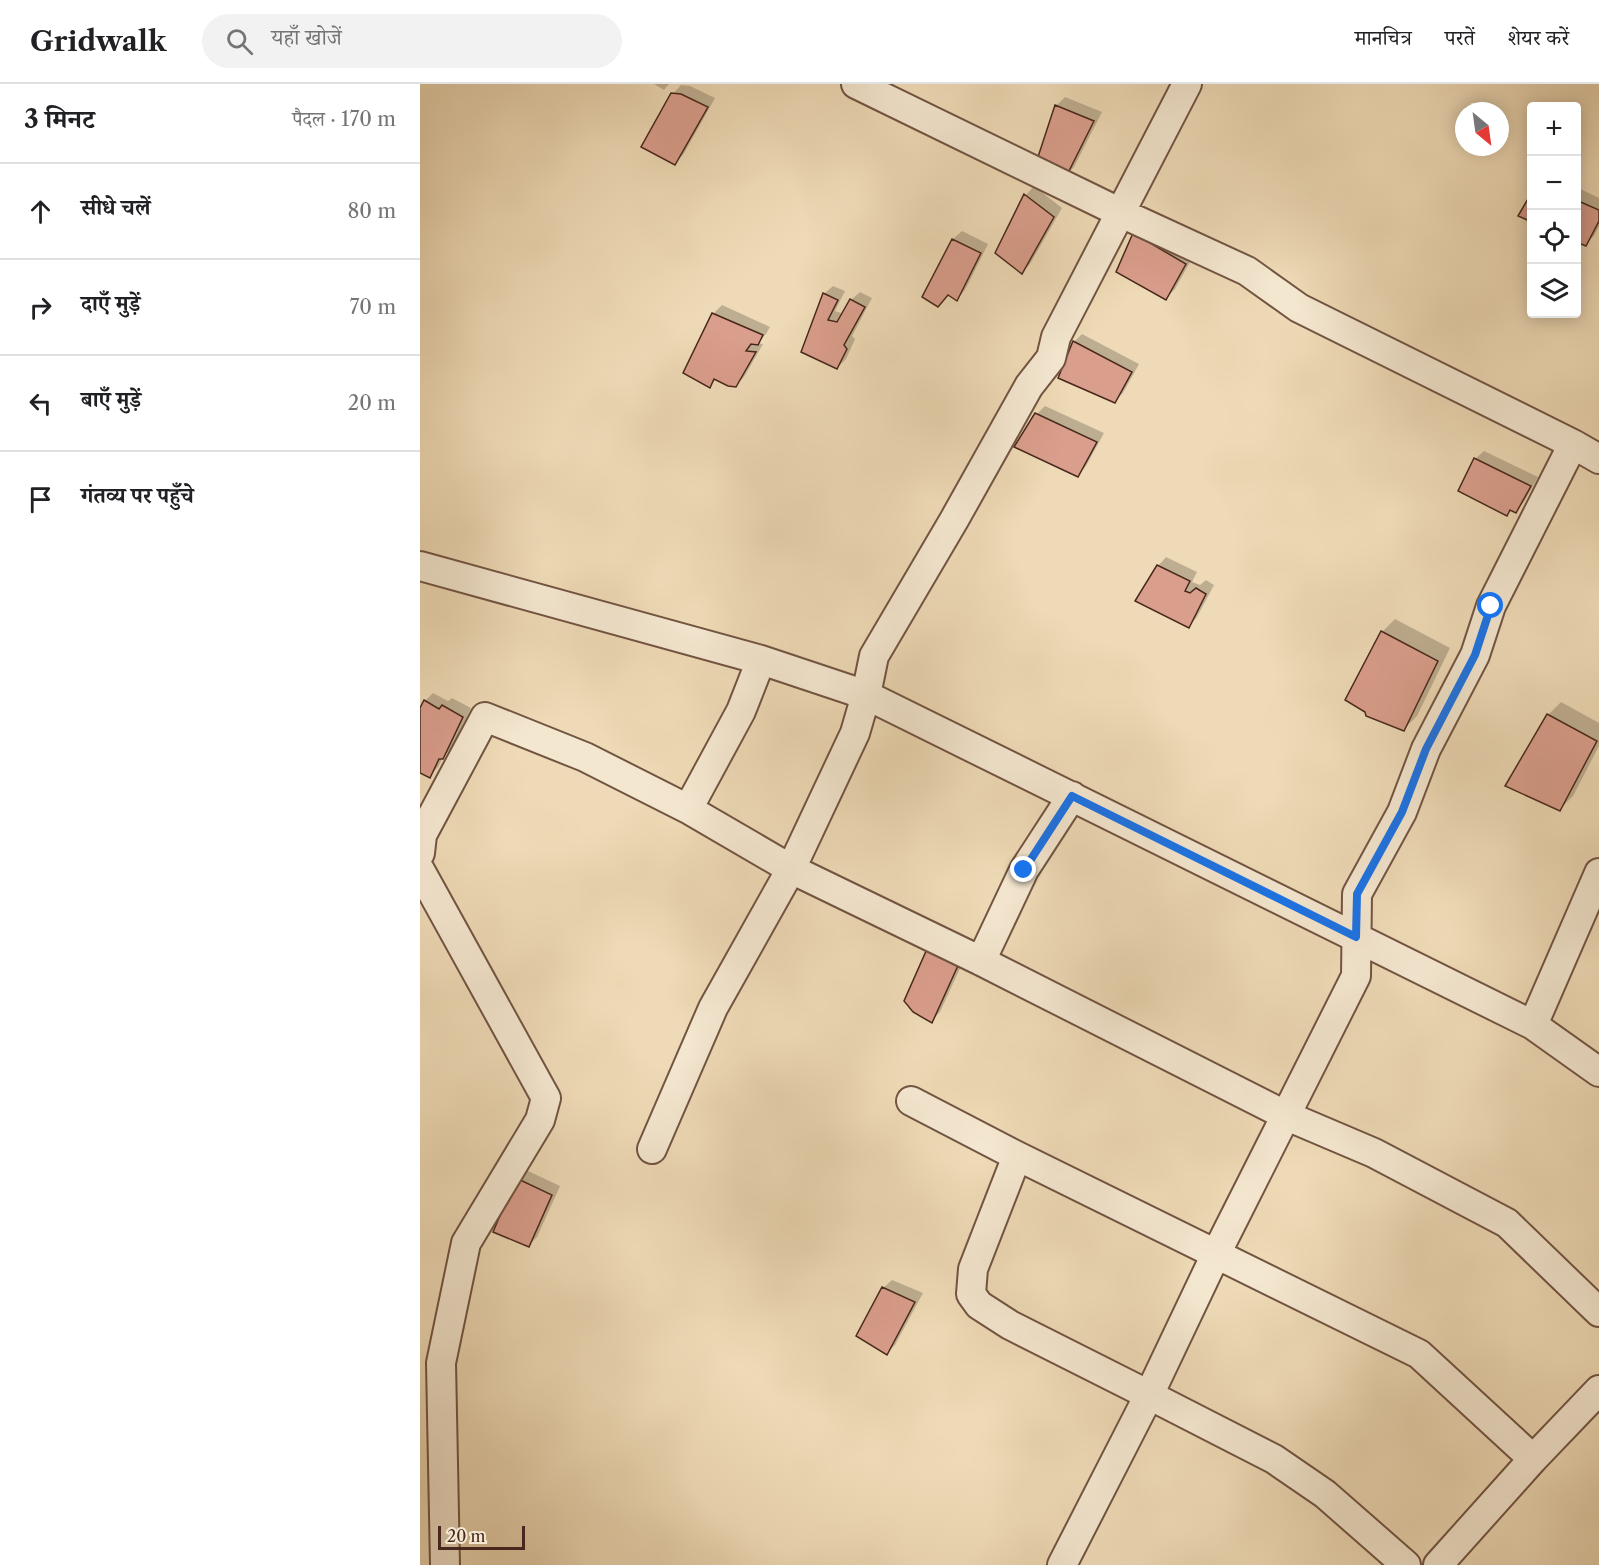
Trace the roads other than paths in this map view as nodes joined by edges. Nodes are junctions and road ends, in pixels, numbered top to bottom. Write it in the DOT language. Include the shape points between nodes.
graph roads {
  1 [pos="856,84"];
  2 [pos="1187,84"];
  3 [pos="1121,213"];
  4 [pos="1573,444"];
  5 [pos="1599,459"];
  6 [pos="420,566"];
  7 [pos="761,660"];
  8 [pos="866,694"];
  9 [pos="1072,796"];
  10 [pos="688,809"];
  11 [pos="420,853"];
  12 [pos="791,869"];
  13 [pos="420,870"];
  14 [pos="1599,873"];
  15 [pos="1356,937"];
  16 [pos="981,961"];
  17 [pos="1533,1025"];
  18 [pos="1599,1072"];
  19 [pos="911,1101"];
  20 [pos="1287,1116"];
  21 [pos="652,1149"];
  22 [pos="1017,1156"];
  23 [pos="1216,1254"];
  24 [pos="1599,1312"];
  25 [pos="1599,1390"];
  26 [pos="1149,1395"];
  27 [pos="1533,1459"];
  28 [pos="445,1565"];
  29 [pos="1062,1565"];
  30 [pos="1406,1565"];
  31 [pos="1438,1565"];
  1 -- 3 [label="street"];
  2 -- 3 [label="street"];
  3 -- 4 [label="street" via="1246,271 1299,308"];
  3 -- 8 [label="street" via="1056,336 1051,358 1029,386 874,656"];
  4 -- 5 [label="street"];
  4 -- 15 [label="street" via="1491,606 1475,655 1426,749 1402,812 1357,894"];
  6 -- 7 [label="street"];
  7 -- 8 [label="street"];
  7 -- 10 [label="street" via="741,711"];
  8 -- 9 [label="street"];
  8 -- 12 [label="street" via="855,733"];
  9 -- 15 [label="street"];
  9 -- 16 [label="street" via="1024,870"];
  10 -- 11 [label="street" via="585,757 485,717 422,835"];
  10 -- 12 [label="street"];
  12 -- 16 [label="street"];
  12 -- 21 [label="street" via="713,1008"];
  13 -- 28 [label="street" via="546,1098 540,1120 466,1244 441,1364"];
  14 -- 17 [label="street"];
  15 -- 17 [label="street"];
  15 -- 20 [label="street" via="1356,976"];
  16 -- 20 [label="street"];
  17 -- 18 [label="street"];
  19 -- 22 [label="street"];
  20 -- 23 [label="street"];
  20 -- 24 [label="street" via="1374,1153 1507,1223"];
  22 -- 23 [label="street"];
  22 -- 26 [label="street" via="973,1269 971,1294 979,1305 1010,1326"];
  23 -- 26 [label="street"];
  23 -- 27 [label="street" via="1419,1354"];
  25 -- 27 [label="street"];
  26 -- 29 [label="street"];
  26 -- 30 [label="street" via="1274,1459 1325,1494"];
  27 -- 31 [label="street"];
}
